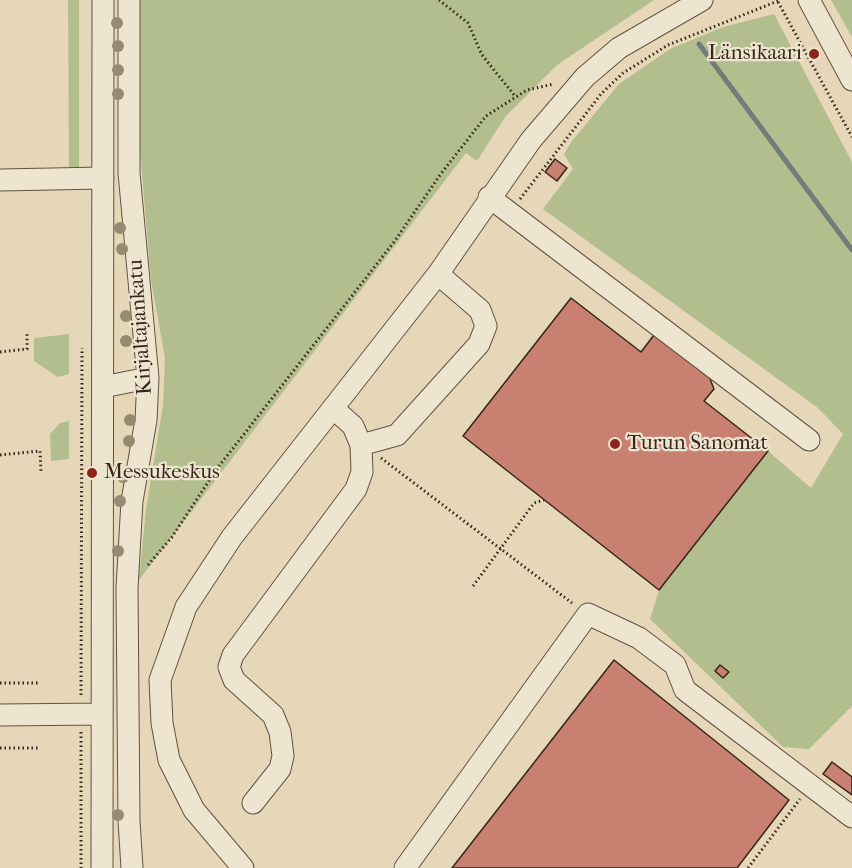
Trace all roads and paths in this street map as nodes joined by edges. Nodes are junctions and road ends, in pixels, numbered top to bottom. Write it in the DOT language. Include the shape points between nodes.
graph roads {
  1 [pos="103,0"];
  2 [pos="129,0"];
  3 [pos="439,0"];
  4 [pos="702,0"];
  5 [pos="809,0"];
  6 [pos="777,1"];
  7 [pos="585,77"];
  8 [pos="852,80"];
  9 [pos="514,96"];
  10 [pos="852,137"];
  11 [pos="103,178"];
  12 [pos="0,180"];
  13 [pos="489,197"];
  14 [pos="510,213"];
  15 [pos="438,274"];
  16 [pos="27,332"];
  17 [pos="82,340"];
  18 [pos="0,352"];
  19 [pos="148,378"];
  20 [pos="103,387"];
  21 [pos="334,409"];
  22 [pos="809,440"];
  23 [pos="361,445"];
  24 [pos="0,455"];
  25 [pos="41,471"];
  26 [pos="544,500"];
  27 [pos="500,549"];
  28 [pos="473,586"];
  29 [pos="127,588"];
  30 [pos="588,615"];
  31 [pos="0,683"];
  32 [pos="40,683"];
  33 [pos="102,714"];
  34 [pos="81,715"];
  35 [pos="0,716"];
  36 [pos="0,748"];
  37 [pos="40,748"];
  38 [pos="811,786"];
  39 [pos="253,803"];
  40 [pos="852,817"];
  41 [pos="81,868"];
  42 [pos="102,868"];
  43 [pos="132,868"];
  44 [pos="243,868"];
  45 [pos="405,868"];
  46 [pos="748,868"];
  1 -- 11 [label="street, Kirjaltajankatu"];
  2 -- 19 [label="street, Kirjaltajankatu" via="129,183"];
  3 -- 9 [label="path" via="468,23 482,56"];
  4 -- 7 [label="street" via="627,43"];
  5 -- 8 [label="street"];
  6 -- 10 [label="path"];
  6 -- 14 [label="path" via="668,45 623,73 601,94"];
  7 -- 9 [label="path"];
  7 -- 13 [label="street"];
  9 -- 29 [label="path" via="486,116 394,242 216,470 172,537"];
  11 -- 12 [label="street"];
  11 -- 20 [label="street, Kirjaltajankatu"];
  13 -- 14 [label="street"];
  13 -- 15 [label="street"];
  14 -- 22 [label="street"];
  15 -- 21 [label="street"];
  15 -- 23 [label="street" via="480,310 486,326 479,344 397,435"];
  16 -- 18 [label="path" via="27,349"];
  17 -- 34 [label="path"];
  19 -- 20 [label="street"];
  19 -- 29 [label="street, Kirjaltajankatu" via="146,420 132,501"];
  20 -- 33 [label="street, Kirjaltajankatu"];
  21 -- 23 [label="street" via="353,426"];
  21 -- 44 [label="street" via="232,537 186,607 160,680 169,760 194,810"];
  23 -- 27 [label="path"];
  23 -- 39 [label="street" via="362,472 356,489 233,655 229,667 234,680 273,715 280,732 280,769"];
  24 -- 25 [label="path" via="40,451"];
  26 -- 27 [label="path" via="534,503"];
  27 -- 28 [label="path"];
  27 -- 30 [label="path"];
  29 -- 43 [label="street, Kirjaltajankatu"];
  30 -- 38 [label="street" via="639,638 675,665 686,690"];
  30 -- 45 [label="street"];
  31 -- 32 [label="path"];
  33 -- 34 [label="street"];
  33 -- 42 [label="street, Kirjaltajankatu"];
  34 -- 35 [label="street"];
  34 -- 41 [label="path"];
  36 -- 37 [label="path"];
  38 -- 40 [label="street"];
  38 -- 46 [label="path"];
}
